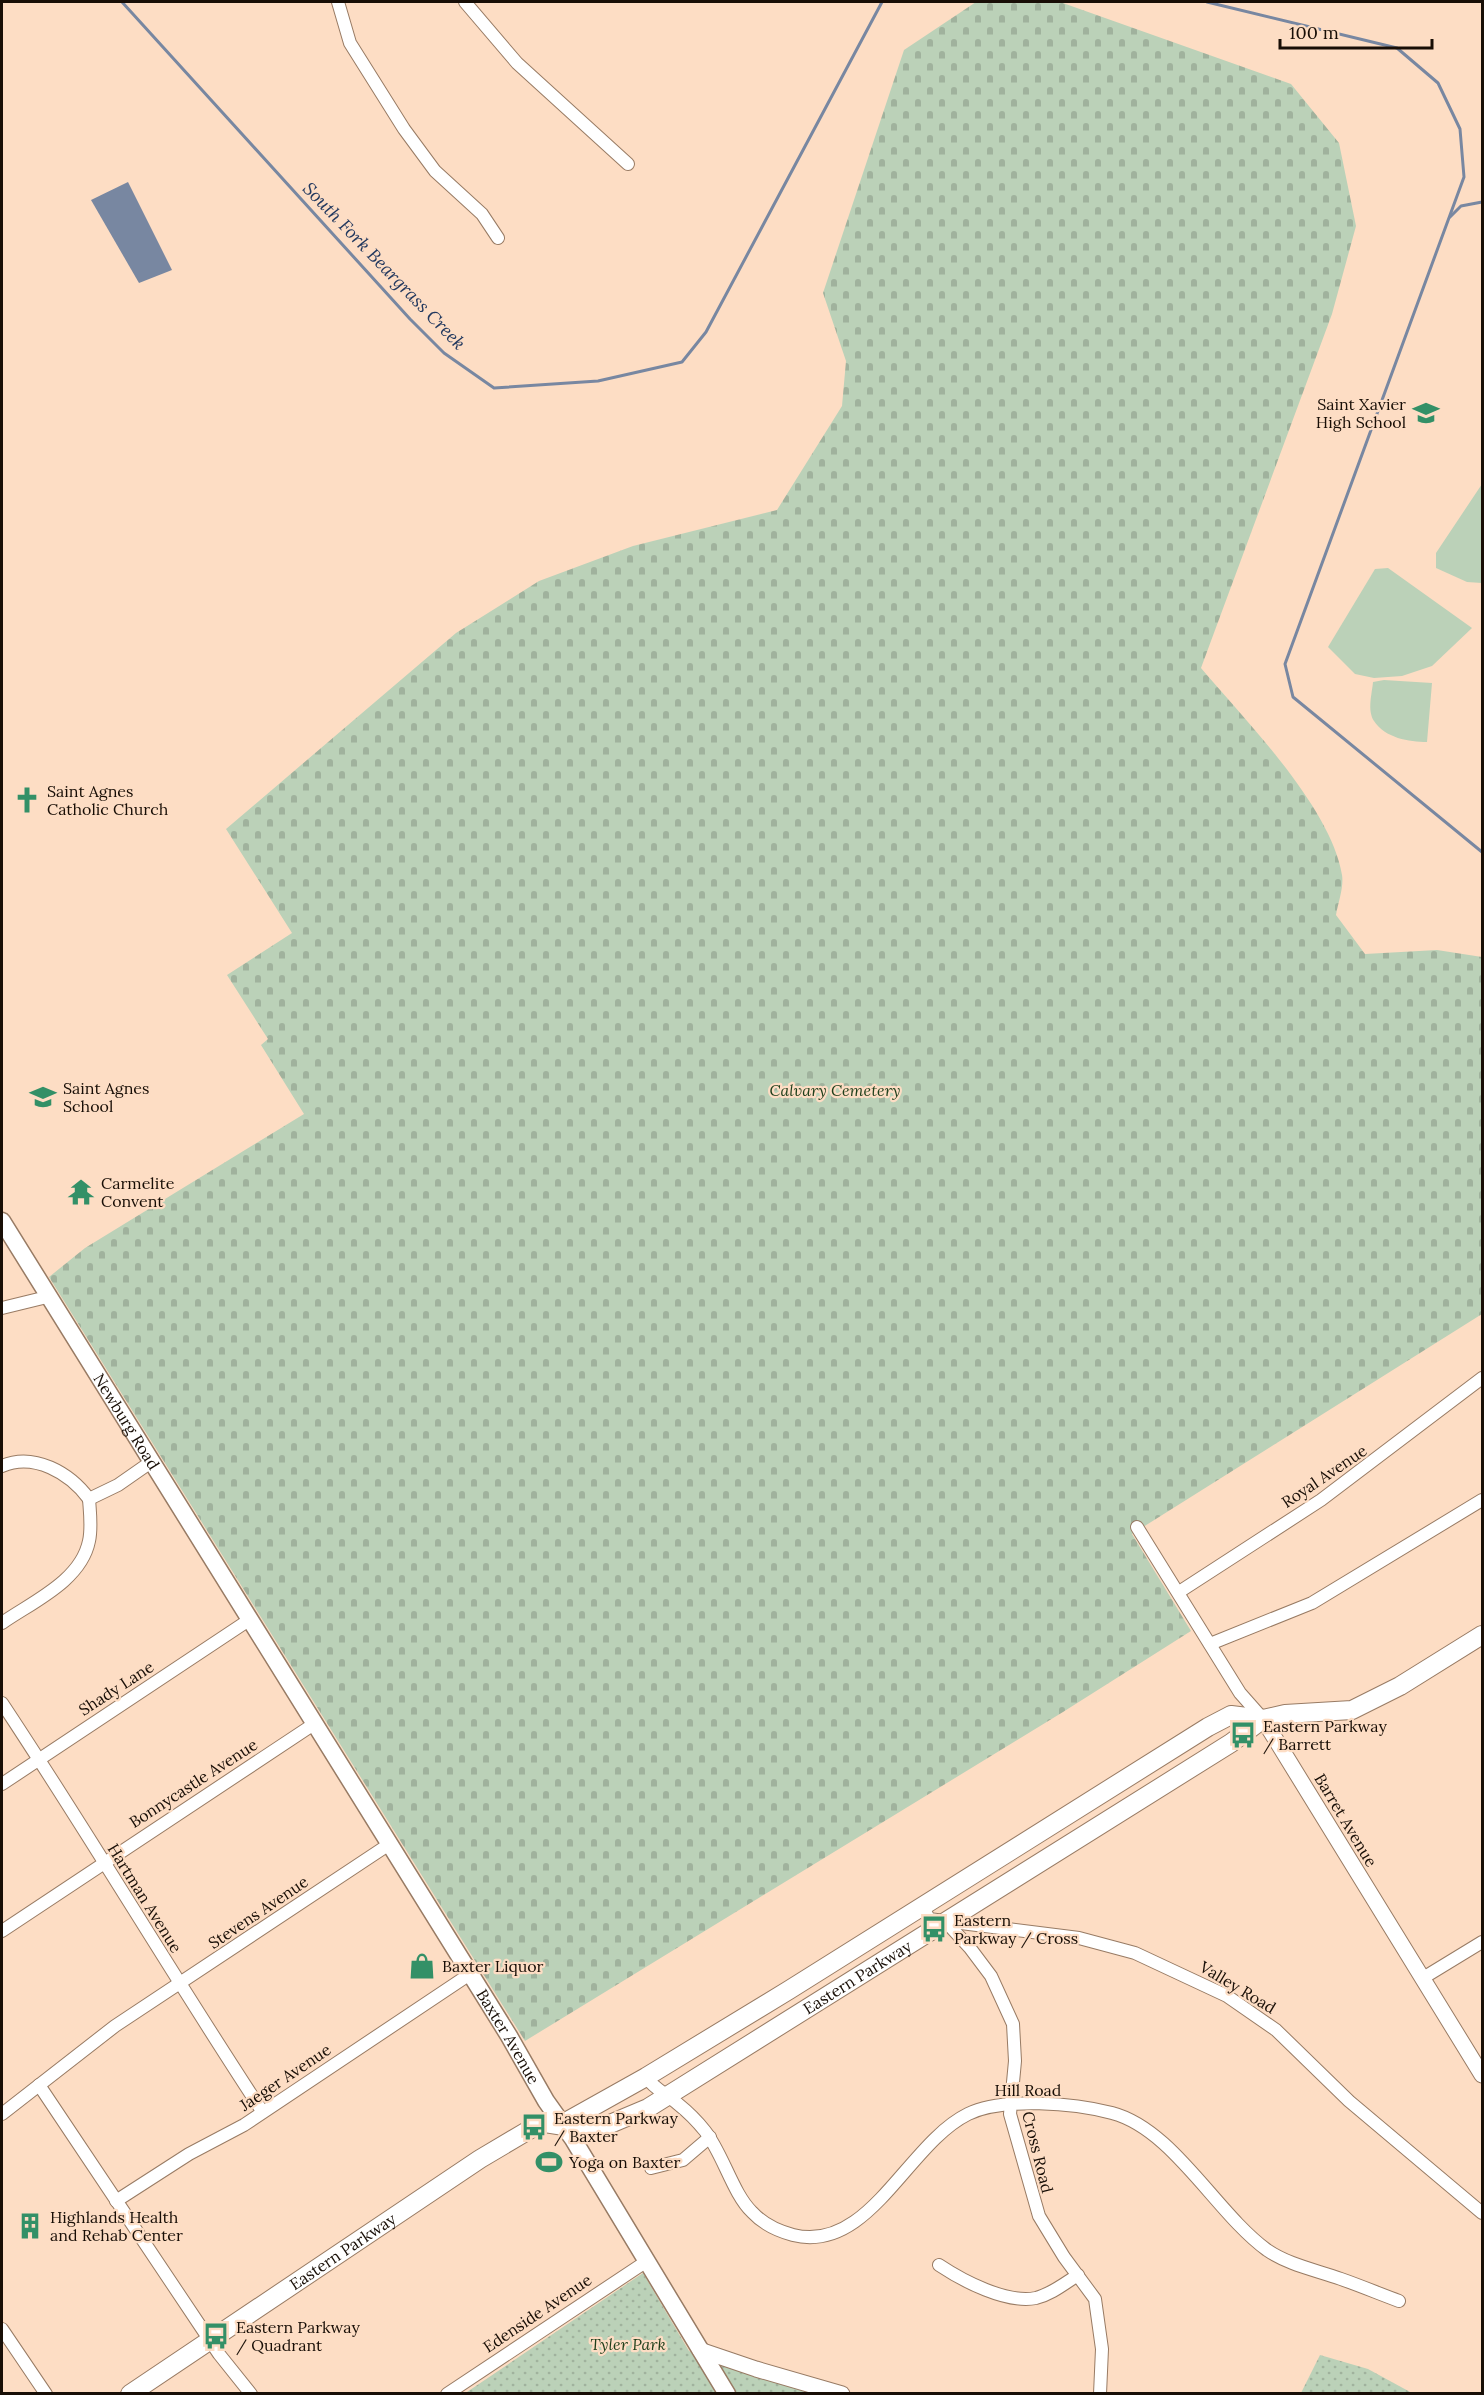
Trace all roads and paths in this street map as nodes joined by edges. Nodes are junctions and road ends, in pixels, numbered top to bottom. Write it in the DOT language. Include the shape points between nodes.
graph roads {
  1 [pos="338,2"];
  2 [pos="465,2"];
  3 [pos="628,164"];
  4 [pos="498,238"];
  5 [pos="2,1221"];
  6 [pos="47,1297"];
  7 [pos="2,1308"];
  8 [pos="1482,1378"];
  9 [pos="151,1462"];
  10 [pos="2,1466"];
  11 [pos="89,1499"];
  12 [pos="1482,1500"];
  13 [pos="1137,1527"];
  14 [pos="1179,1592"];
  15 [pos="249,1620"];
  16 [pos="2,1623"];
  17 [pos="1482,1635"];
  18 [pos="1210,1644"];
  19 [pos="2,1703"];
  20 [pos="1263,1719"];
  21 [pos="314,1724"];
  22 [pos="39,1759"];
  23 [pos="2,1784"];
  24 [pos="388,1845"];
  25 [pos="103,1862"];
  26 [pos="922,1905"];
  27 [pos="946,1922"];
  28 [pos="2,1931"];
  29 [pos="1482,1942"];
  30 [pos="470,1974"];
  31 [pos="1423,1978"];
  32 [pos="179,1984"];
  33 [pos="1482,2075"];
  34 [pos="646,2078"];
  35 [pos="39,2085"];
  36 [pos="666,2096"];
  37 [pos="1010,2104"];
  38 [pos="262,2111"];
  39 [pos="2,2114"];
  40 [pos="562,2124"];
  41 [pos="710,2137"];
  42 [pos="651,2168"];
  43 [pos="116,2201"];
  44 [pos="1482,2213"];
  45 [pos="646,2261"];
  46 [pos="939,2265"];
  47 [pos="1078,2275"];
  48 [pos="1399,2301"];
  49 [pos="2,2329"];
  50 [pos="210,2341"];
  51 [pos="6,2346"];
  52 [pos="700,2350"];
  53 [pos="46,2394"];
  54 [pos="130,2394"];
  55 [pos="251,2394"];
  56 [pos="447,2394"];
  57 [pos="727,2394"];
  58 [pos="842,2394"];
  59 [pos="1100,2394"];
  1 -- 4 [label="street" via="350,43 414,144 435,171 482,214"];
  2 -- 3 [label="street" via="517,63"];
  5 -- 6 [label="main road, Newburg Road"];
  6 -- 7 [label="street"];
  6 -- 9 [label="main road, Newburg Road"];
  8 -- 14 [label="street, Royal Avenue" via="1321,1500"];
  9 -- 11 [label="street"];
  9 -- 15 [label="main road, Newburg Road"];
  10 -- 11 [label="street" via="23,1461 49,1467 76,1484"];
  11 -- 16 [label="street" via="89,1542 77,1568"];
  12 -- 18 [label="street" via="1312,1603"];
  13 -- 14 [label="street, Barret Avenue"];
  14 -- 18 [label="street, Barret Avenue"];
  15 -- 21 [label="main road, Baxter Avenue"];
  15 -- 22 [label="street, Shady Lane"];
  17 -- 20 [label="main road, Eastern Parkway" via="1400,1686 1352,1710"];
  18 -- 20 [label="street, Barret Avenue" via="1240,1693"];
  19 -- 22 [label="street, Hartman Avenue"];
  20 -- 26 [label="main road, Eastern Parkway" via="1231,1716 1208,1727"];
  20 -- 27 [label="main road, Eastern Parkway"];
  20 -- 31 [label="street, Barret Avenue"];
  21 -- 24 [label="main road, Baxter Avenue"];
  21 -- 25 [label="street, Bonnycastle Avenue"];
  22 -- 23 [label="street, Shady Lane"];
  22 -- 25 [label="street, Hartman Avenue"];
  24 -- 30 [label="main road, Baxter Avenue"];
  24 -- 32 [label="street, Stevens Avenue"];
  25 -- 28 [label="street, Bonnycastle Avenue"];
  25 -- 32 [label="street, Hartman Avenue"];
  26 -- 27 [label="street, Valley Road" via="929,1920"];
  26 -- 34 [label="main road, Eastern Parkway"];
  27 -- 36 [label="main road, Eastern Parkway"];
  27 -- 37 [label="street, Cross Road" via="992,1976 1013,2024 1015,2061"];
  27 -- 44 [label="street, Valley Road" via="1079,1938 1135,1953 1227,1996 1276,2030 1349,2101"];
  29 -- 31 [label="street"];
  30 -- 38 [label="street, Jaeger Avenue"];
  30 -- 40 [label="main road, Baxter Avenue"];
  31 -- 33 [label="street, Barret Avenue"];
  32 -- 35 [label="street, Stevens Avenue" via="115,2026"];
  32 -- 38 [label="street, Hartman Avenue"];
  34 -- 36 [label="street, Hill Road"];
  34 -- 40 [label="main road, Eastern Parkway"];
  35 -- 39 [label="street, Stevens Avenue"];
  35 -- 43 [label="street"];
  36 -- 40 [label="main road, Eastern Parkway" via="610,2124 583,2129"];
  36 -- 41 [label="street, Hill Road"];
  37 -- 41 [label="street, Hill Road" via="982,2108 939,2133 859,2220 837,2232 818,2236 790,2234 753,2213"];
  37 -- 47 [label="street, Cross Road" via="1039,2216"];
  37 -- 48 [label="street, Hill Road" via="1078,2107 1124,2117 1160,2142 1266,2249 1302,2267"];
  38 -- 43 [label="street, Jaeger Avenue"];
  40 -- 45 [label="main road, Baxter Avenue"];
  40 -- 50 [label="main road, Eastern Parkway" via="542,2123 480,2159"];
  41 -- 42 [label="street" via="683,2160"];
  43 -- 50 [label="street"];
  45 -- 52 [label="main road, Baxter Avenue"];
  45 -- 56 [label="street, Edenside Avenue"];
  46 -- 47 [label="street" via="976,2286 1025,2299 1048,2294"];
  47 -- 59 [label="street, Cross Road" via="1091,2291 1099,2312"];
  49 -- 51 [label="street"];
  50 -- 54 [label="main road, Eastern Parkway"];
  50 -- 55 [label="street"];
  51 -- 53 [label="street"];
  52 -- 57 [label="main road, Baxter Avenue"];
  52 -- 58 [label="street"];
}
